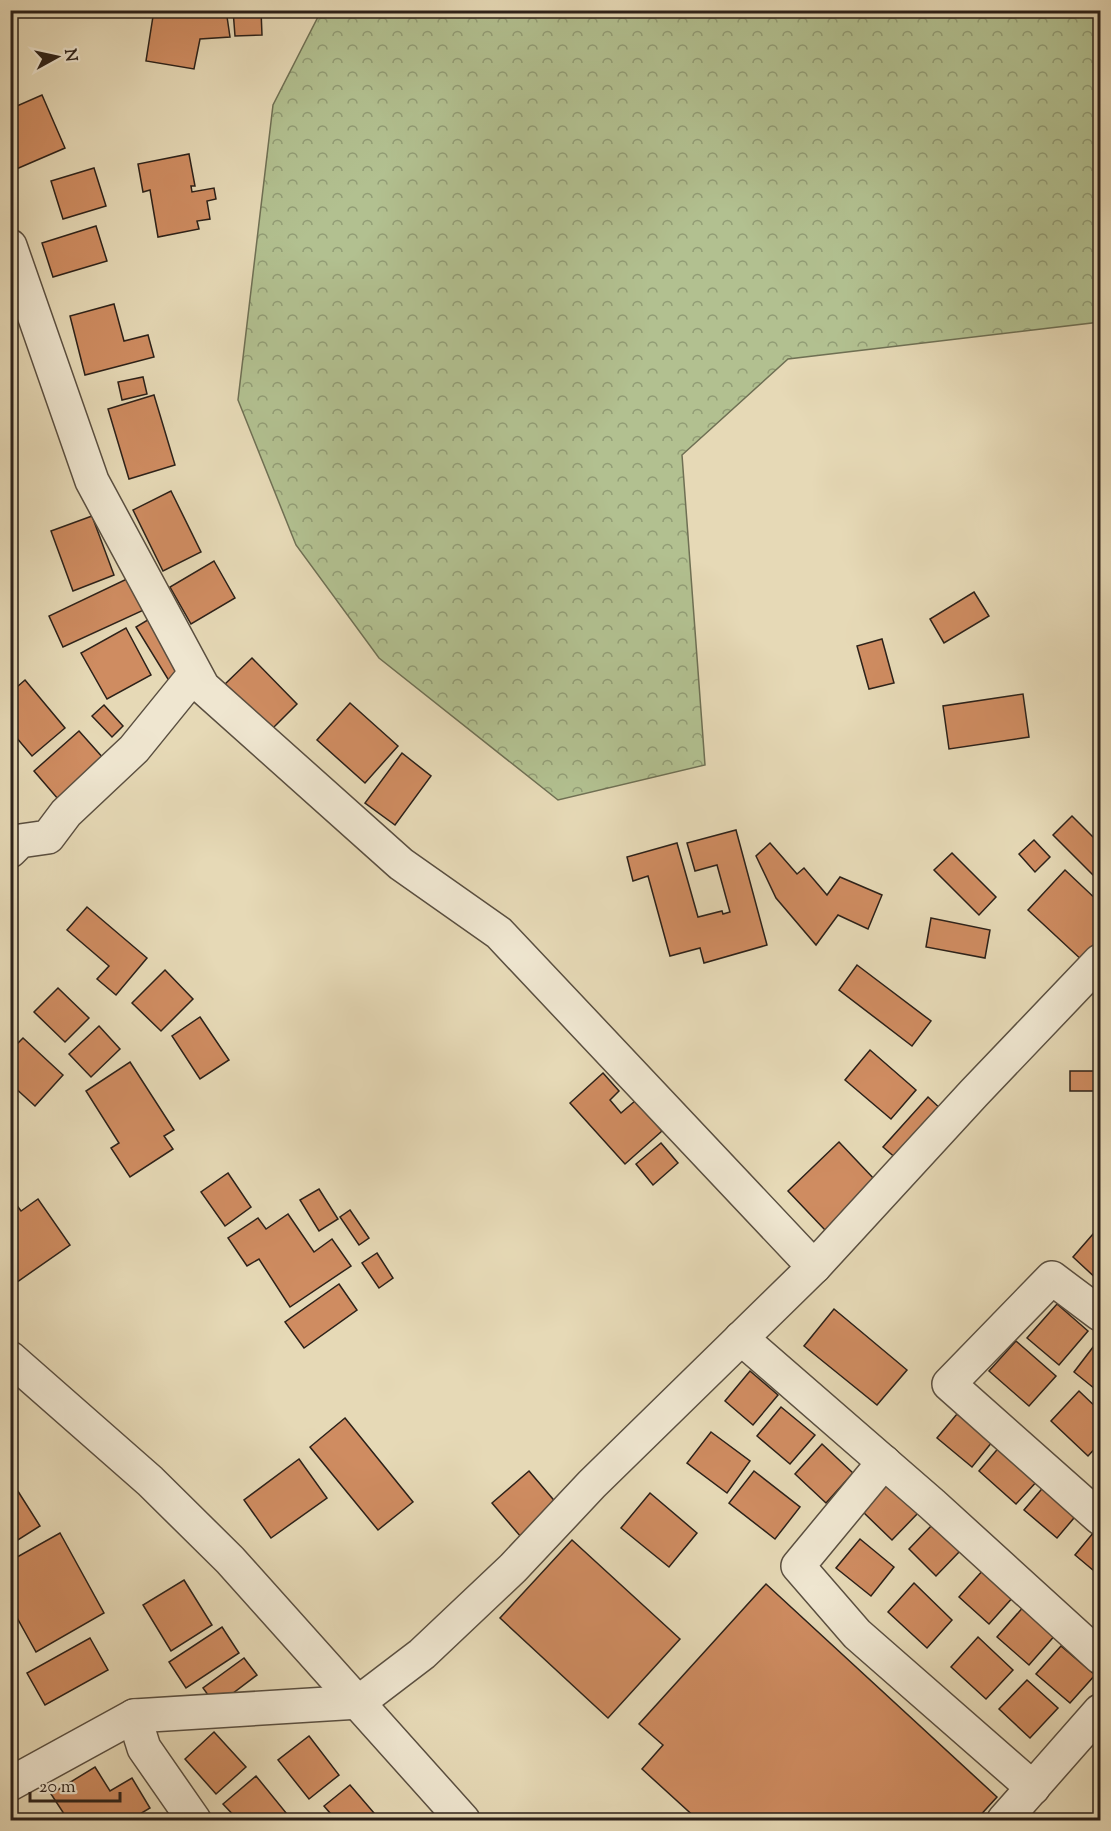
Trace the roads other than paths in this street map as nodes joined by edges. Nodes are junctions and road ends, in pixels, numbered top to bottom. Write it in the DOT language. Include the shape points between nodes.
graph roads {
  1 [pos="10,246"];
  2 [pos="194,675"];
  3 [pos="10,851"];
  4 [pos="1101,961"];
  5 [pos="814,1267"];
  6 [pos="1101,1314"];
  7 [pos="741,1338"];
  8 [pos="10,1358"];
  9 [pos="884,1462"];
  10 [pos="1101,1518"];
  11 [pos="1101,1657"];
  12 [pos="359,1702"];
  13 [pos="1101,1711"];
  14 [pos="134,1716"];
  15 [pos="10,1784"];
  16 [pos="1033,1788"];
  17 [pos="194,1821"];
  18 [pos="463,1821"];
  19 [pos="1004,1821"];
  1 -- 2 [label="street" via="92,481"];
  2 -- 3 [label="street" via="134,748 66,813 48,837 20,841"];
  2 -- 5 [label="street" via="202,687 401,864 499,933"];
  4 -- 5 [label="street"];
  5 -- 7 [label="street"];
  6 -- 10 [label="street" via="1052,1278 948,1384"];
  7 -- 9 [label="street"];
  7 -- 12 [label="street" via="592,1484 513,1569 422,1654"];
  8 -- 12 [label="street" via="150,1481 230,1560"];
  9 -- 11 [label="street"];
  9 -- 16 [label="street" via="798,1566 857,1634"];
  12 -- 14 [label="street"];
  12 -- 18 [label="street"];
  13 -- 16 [label="street"];
  14 -- 15 [label="street"];
  14 -- 17 [label="street" via="144,1748"];
  16 -- 19 [label="street"];
}
